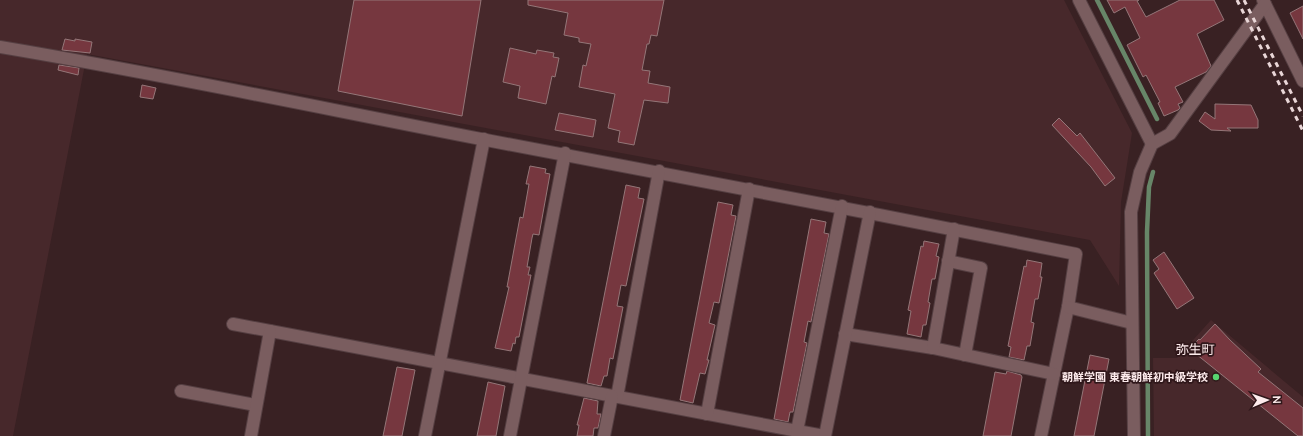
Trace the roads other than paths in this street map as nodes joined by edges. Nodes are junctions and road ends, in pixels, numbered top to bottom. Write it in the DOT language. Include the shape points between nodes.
graph roads {
  1 [pos="1079,0"];
  2 [pos="1264,2"];
  3 [pos="0,47"];
  4 [pos="1303,81"];
  5 [pos="484,139"];
  6 [pos="1152,144"];
  7 [pos="565,153"];
  8 [pos="659,171"];
  9 [pos="749,189"];
  10 [pos="842,206"];
  11 [pos="870,212"];
  12 [pos="954,229"];
  13 [pos="948,262"];
  14 [pos="1068,307"];
  15 [pos="1132,323"];
  16 [pos="233,324"];
  17 [pos="270,331"];
  18 [pos="845,334"];
  19 [pos="933,348"];
  20 [pos="965,355"];
  21 [pos="438,363"];
  22 [pos="1054,374"];
  23 [pos="522,379"];
  24 [pos="182,391"];
  25 [pos="614,396"];
  26 [pos="256,406"];
  27 [pos="707,414"];
  28 [pos="797,431"];
  29 [pos="251,436"];
  30 [pos="425,436"];
  31 [pos="510,436"];
  32 [pos="604,436"];
  33 [pos="825,436"];
  34 [pos="1041,436"];
  35 [pos="1134,436"];
  1 -- 6 [label="street"];
  2 -- 4 [label="street"];
  2 -- 6 [label="street" via="1170,134"];
  3 -- 5 [label="street"];
  5 -- 7 [label="street"];
  5 -- 21 [label="street"];
  6 -- 15 [label="street" via="1140,172 1131,212"];
  7 -- 8 [label="street"];
  7 -- 23 [label="street"];
  8 -- 9 [label="street"];
  8 -- 25 [label="street"];
  9 -- 10 [label="street"];
  9 -- 27 [label="street"];
  10 -- 11 [label="street"];
  10 -- 28 [label="street"];
  11 -- 12 [label="street"];
  11 -- 18 [label="street"];
  12 -- 13 [label="street"];
  12 -- 14 [label="street" via="1076,254"];
  13 -- 19 [label="street"];
  13 -- 20 [label="street" via="981,268"];
  14 -- 15 [label="street"];
  14 -- 22 [label="street"];
  15 -- 35 [label="street"];
  16 -- 17 [label="street"];
  17 -- 21 [label="street"];
  17 -- 26 [label="street"];
  18 -- 19 [label="street"];
  18 -- 33 [label="street"];
  19 -- 20 [label="street"];
  20 -- 22 [label="street"];
  21 -- 23 [label="street"];
  21 -- 30 [label="street"];
  22 -- 34 [label="street"];
  23 -- 25 [label="street"];
  23 -- 31 [label="street"];
  24 -- 26 [label="street"];
  25 -- 27 [label="street"];
  25 -- 32 [label="street"];
  26 -- 29 [label="street"];
  27 -- 28 [label="street"];
  28 -- 33 [label="street"];
}
